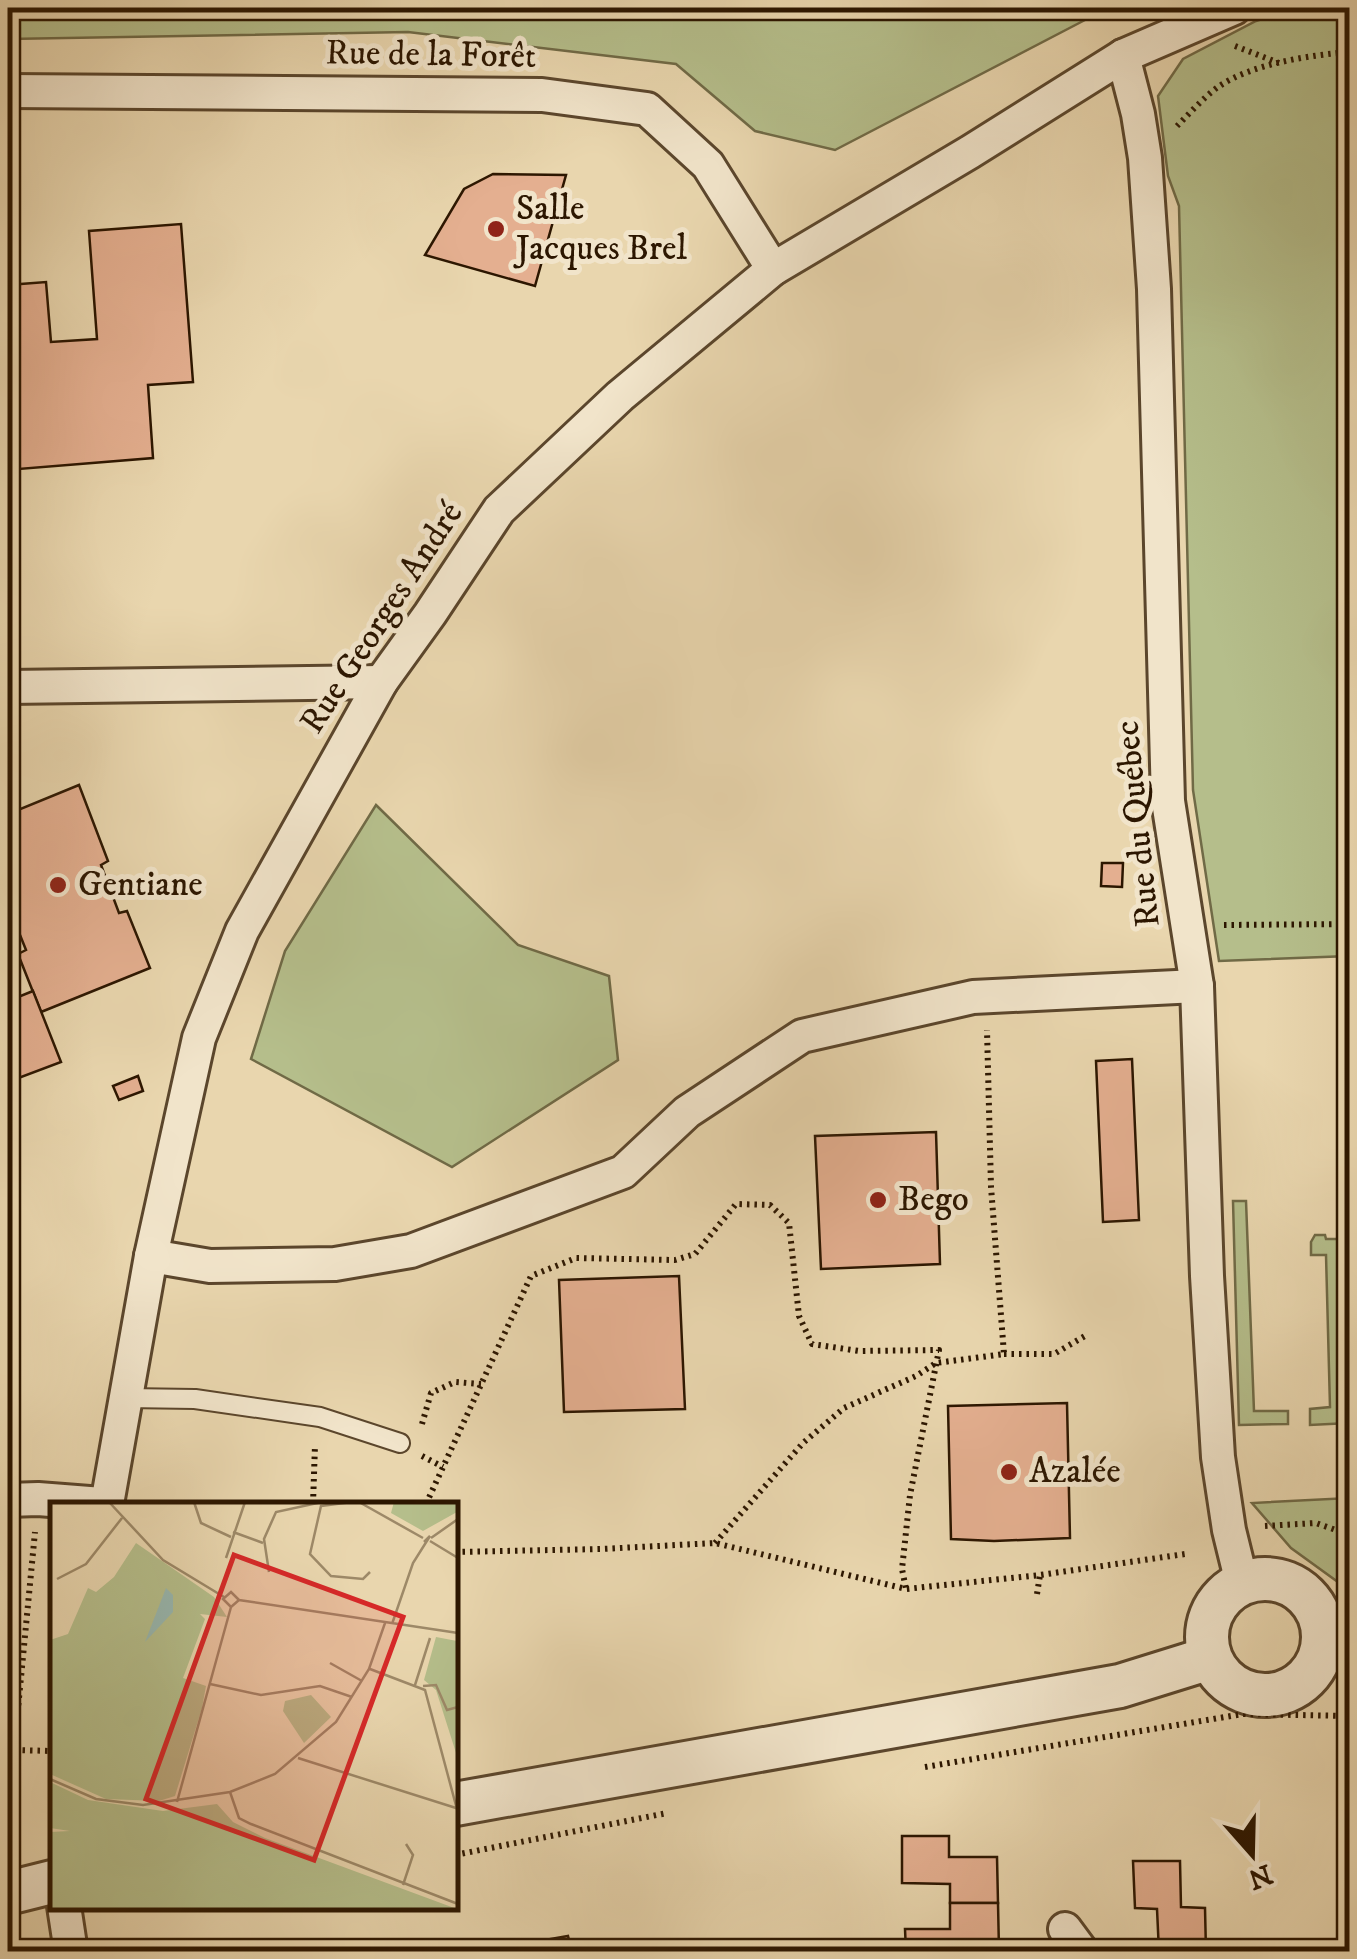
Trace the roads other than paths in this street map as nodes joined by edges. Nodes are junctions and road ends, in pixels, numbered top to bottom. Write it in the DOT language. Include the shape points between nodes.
graph roads {
  1 [pos="1234,8"];
  2 [pos="1123,56"];
  3 [pos="8,91"];
  4 [pos="773,268"];
  5 [pos="381,682"];
  6 [pos="8,688"];
  7 [pos="1198,986"];
  8 [pos="151,1256"];
  9 [pos="126,1398"];
  10 [pos="407,1447"];
  11 [pos="22,1500"];
  12 [pos="63,1502"];
  13 [pos="104,1502"];
  14 [pos="1242,1583"];
  15 [pos="1337,1642"];
  16 [pos="1210,1658"];
  17 [pos="458,1803"];
  18 [pos="50,1882"];
  19 [pos="8,1893"];
  20 [pos="64,1909"];
  21 [pos="71,1952"];
  1 -- 2 [label="street, Rue Georges André"];
  2 -- 4 [label="street, Rue Georges André"];
  2 -- 7 [label="street, Rue du Québec" via="1145,158 1154,289 1168,801"];
  3 -- 4 [label="street, Rue de la Forêt" via="542,95 647,109 708,165"];
  4 -- 5 [label="street, Rue Georges André" via="620,396 499,510"];
  5 -- 6 [label="street"];
  5 -- 8 [label="street, Rue Georges André" via="242,931 199,1038"];
  7 -- 8 [label="street" via="973,996 802,1036 687,1112 623,1172 412,1250 336,1264 210,1266"];
  7 -- 14 [label="street, Rue du Québec" via="1218,1456"];
  8 -- 9 [label="street, Rue Georges André"];
  9 -- 10 [label="lane" via="195,1398 320,1417"];
  9 -- 13 [label="street, Rue Georges André"];
  11 -- 12 [label="street"];
  14 -- 15 [label="street" via="1281,1580 1299,1589"];
  14 -- 16 [label="street" via="1211,1614"];
  15 -- 16 [label="street" via="1298,1685 1265,1695 1232,1685"];
  16 -- 17 [label="street" via="1120,1686"];
  18 -- 19 [label="street"];
  20 -- 21 [label="street"];
}
